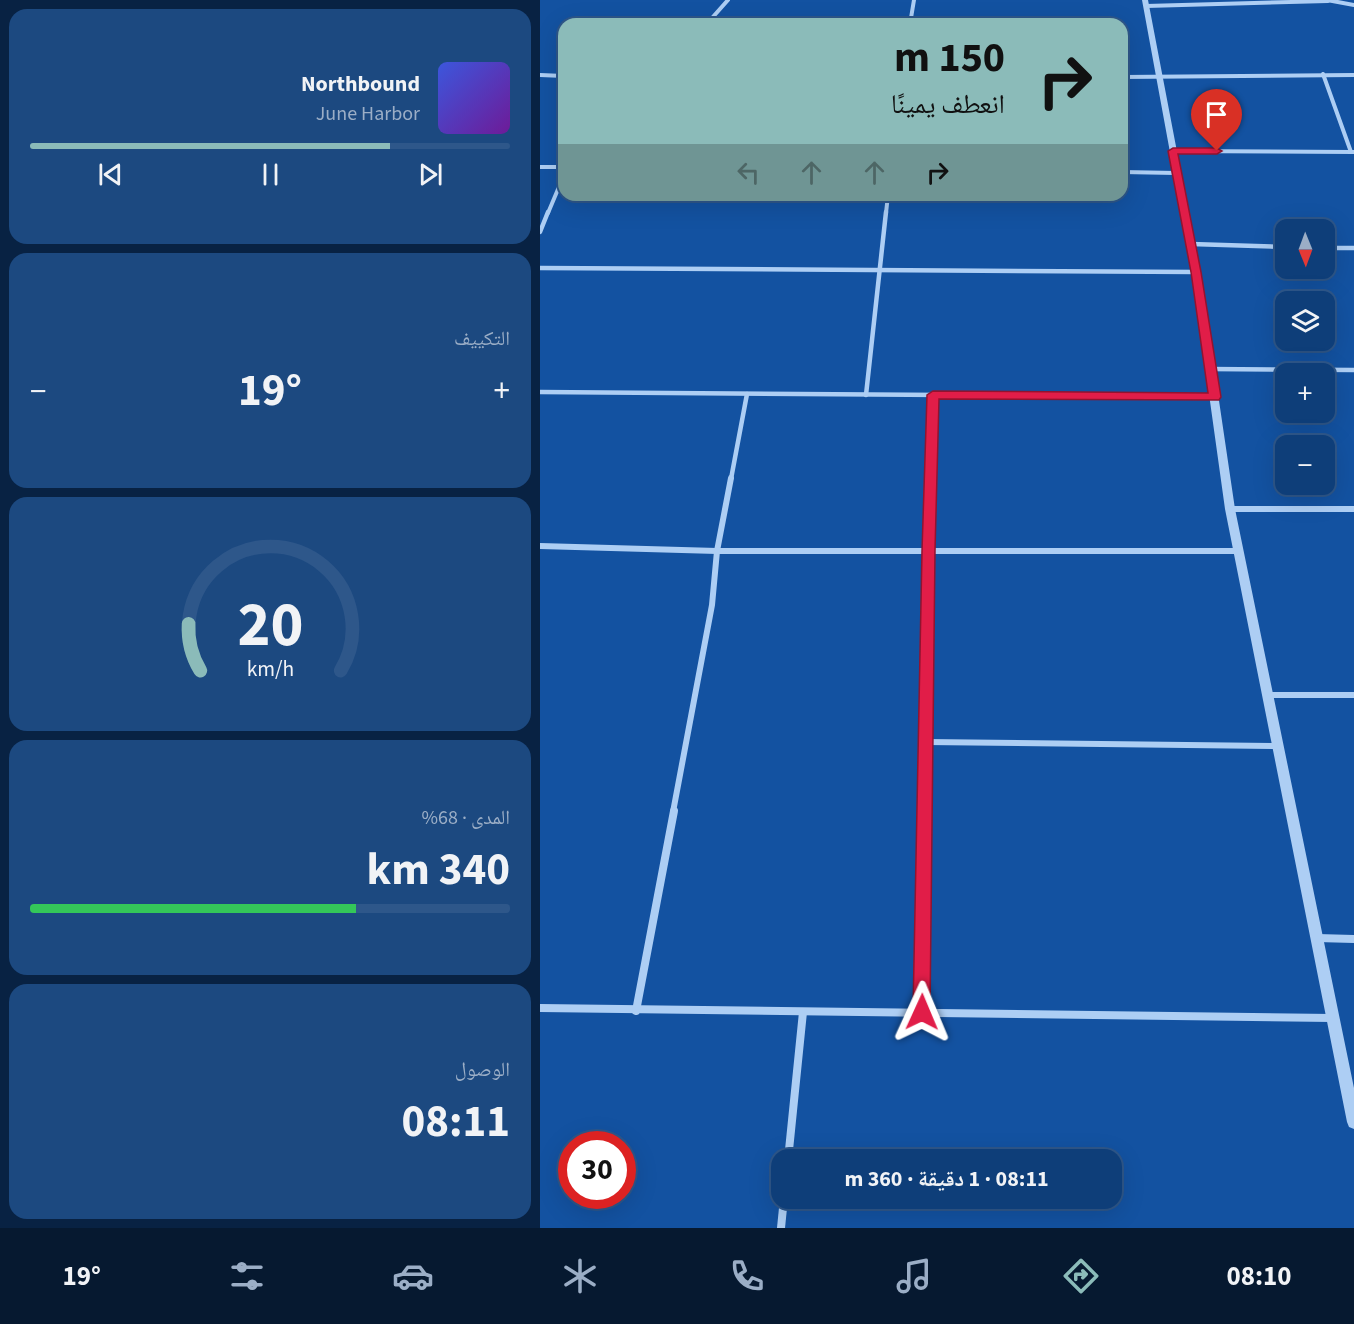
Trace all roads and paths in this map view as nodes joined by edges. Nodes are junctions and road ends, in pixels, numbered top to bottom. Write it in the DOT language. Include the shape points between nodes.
graph roads {
  1 [pos="728,0"];
  2 [pos="914,0"];
  3 [pos="1328,0"];
  4 [pos="1146,3"];
  5 [pos="1354,5"];
  6 [pos="712,18"];
  7 [pos="911,18"];
  8 [pos="540,75"];
  9 [pos="558,75"];
  10 [pos="1323,75"];
  11 [pos="1354,75"];
  12 [pos="1159,76"];
  13 [pos="1128,77"];
  14 [pos="1173,151"];
  15 [pos="1353,152"];
  16 [pos="540,167"];
  17 [pos="558,167"];
  18 [pos="1128,172"];
  19 [pos="1176,173"];
  20 [pos="558,188"];
  21 [pos="887,201"];
  22 [pos="540,232"];
  23 [pos="1191,244"];
  24 [pos="1275,247"];
  25 [pos="1335,248"];
  26 [pos="1354,248"];
  27 [pos="540,268"];
  28 [pos="881,269"];
  29 [pos="1196,272"];
  30 [pos="1209,369"];
  31 [pos="1354,370"];
  32 [pos="540,392"];
  33 [pos="747,394"];
  34 [pos="866,395"];
  35 [pos="933,395"];
  36 [pos="1215,397"];
  37 [pos="1230,509"];
  38 [pos="1354,509"];
  39 [pos="540,546"];
  40 [pos="717,551"];
  41 [pos="928,551"];
  42 [pos="1240,551"];
  43 [pos="1269,695"];
  44 [pos="1354,695"];
  45 [pos="926,742"];
  46 [pos="1279,746"];
  47 [pos="1317,938"];
  48 [pos="1354,939"];
  49 [pos="540,1008"];
  50 [pos="636,1011"];
  51 [pos="803,1012"];
  52 [pos="922,1012"];
  53 [pos="1333,1018"];
  54 [pos="1354,1122"];
  55 [pos="789,1149"];
  56 [pos="783,1209"];
  57 [pos="781,1228"];
  1 -- 6 [label="street"];
  2 -- 7 [label="street"];
  3 -- 4 [label="street"];
  3 -- 5 [label="street"];
  4 -- 12 [label="street"];
  8 -- 9 [label="street"];
  10 -- 11 [label="street"];
  10 -- 12 [label="street"];
  10 -- 15 [label="street"];
  12 -- 13 [label="street"];
  12 -- 14 [label="street"];
  14 -- 15 [label="street"];
  14 -- 19 [label="street"];
  16 -- 17 [label="street"];
  18 -- 19 [label="street"];
  19 -- 23 [label="street"];
  20 -- 22 [label="street"];
  21 -- 28 [label="street"];
  23 -- 24 [label="street"];
  23 -- 29 [label="street"];
  25 -- 26 [label="street"];
  27 -- 28 [label="street"];
  28 -- 29 [label="street"];
  28 -- 34 [label="street"];
  29 -- 30 [label="street"];
  30 -- 31 [label="street"];
  30 -- 36 [label="street"];
  32 -- 33 [label="street"];
  33 -- 34 [label="street"];
  33 -- 40 [label="street"];
  34 -- 35 [label="street"];
  35 -- 36 [label="street"];
  35 -- 41 [label="street"];
  36 -- 37 [label="street"];
  37 -- 38 [label="street"];
  37 -- 42 [label="street"];
  39 -- 40 [label="street"];
  40 -- 41 [label="street"];
  40 -- 50 [label="street" via="712,605"];
  41 -- 42 [label="street"];
  41 -- 45 [label="street"];
  42 -- 43 [label="street"];
  43 -- 44 [label="street"];
  43 -- 46 [label="street"];
  45 -- 46 [label="street"];
  45 -- 52 [label="street"];
  46 -- 47 [label="street"];
  47 -- 48 [label="street"];
  47 -- 53 [label="street"];
  49 -- 50 [label="street"];
  50 -- 51 [label="street"];
  51 -- 52 [label="street"];
  51 -- 55 [label="street"];
  52 -- 53 [label="street"];
  53 -- 54 [label="street"];
  56 -- 57 [label="street"];
}
